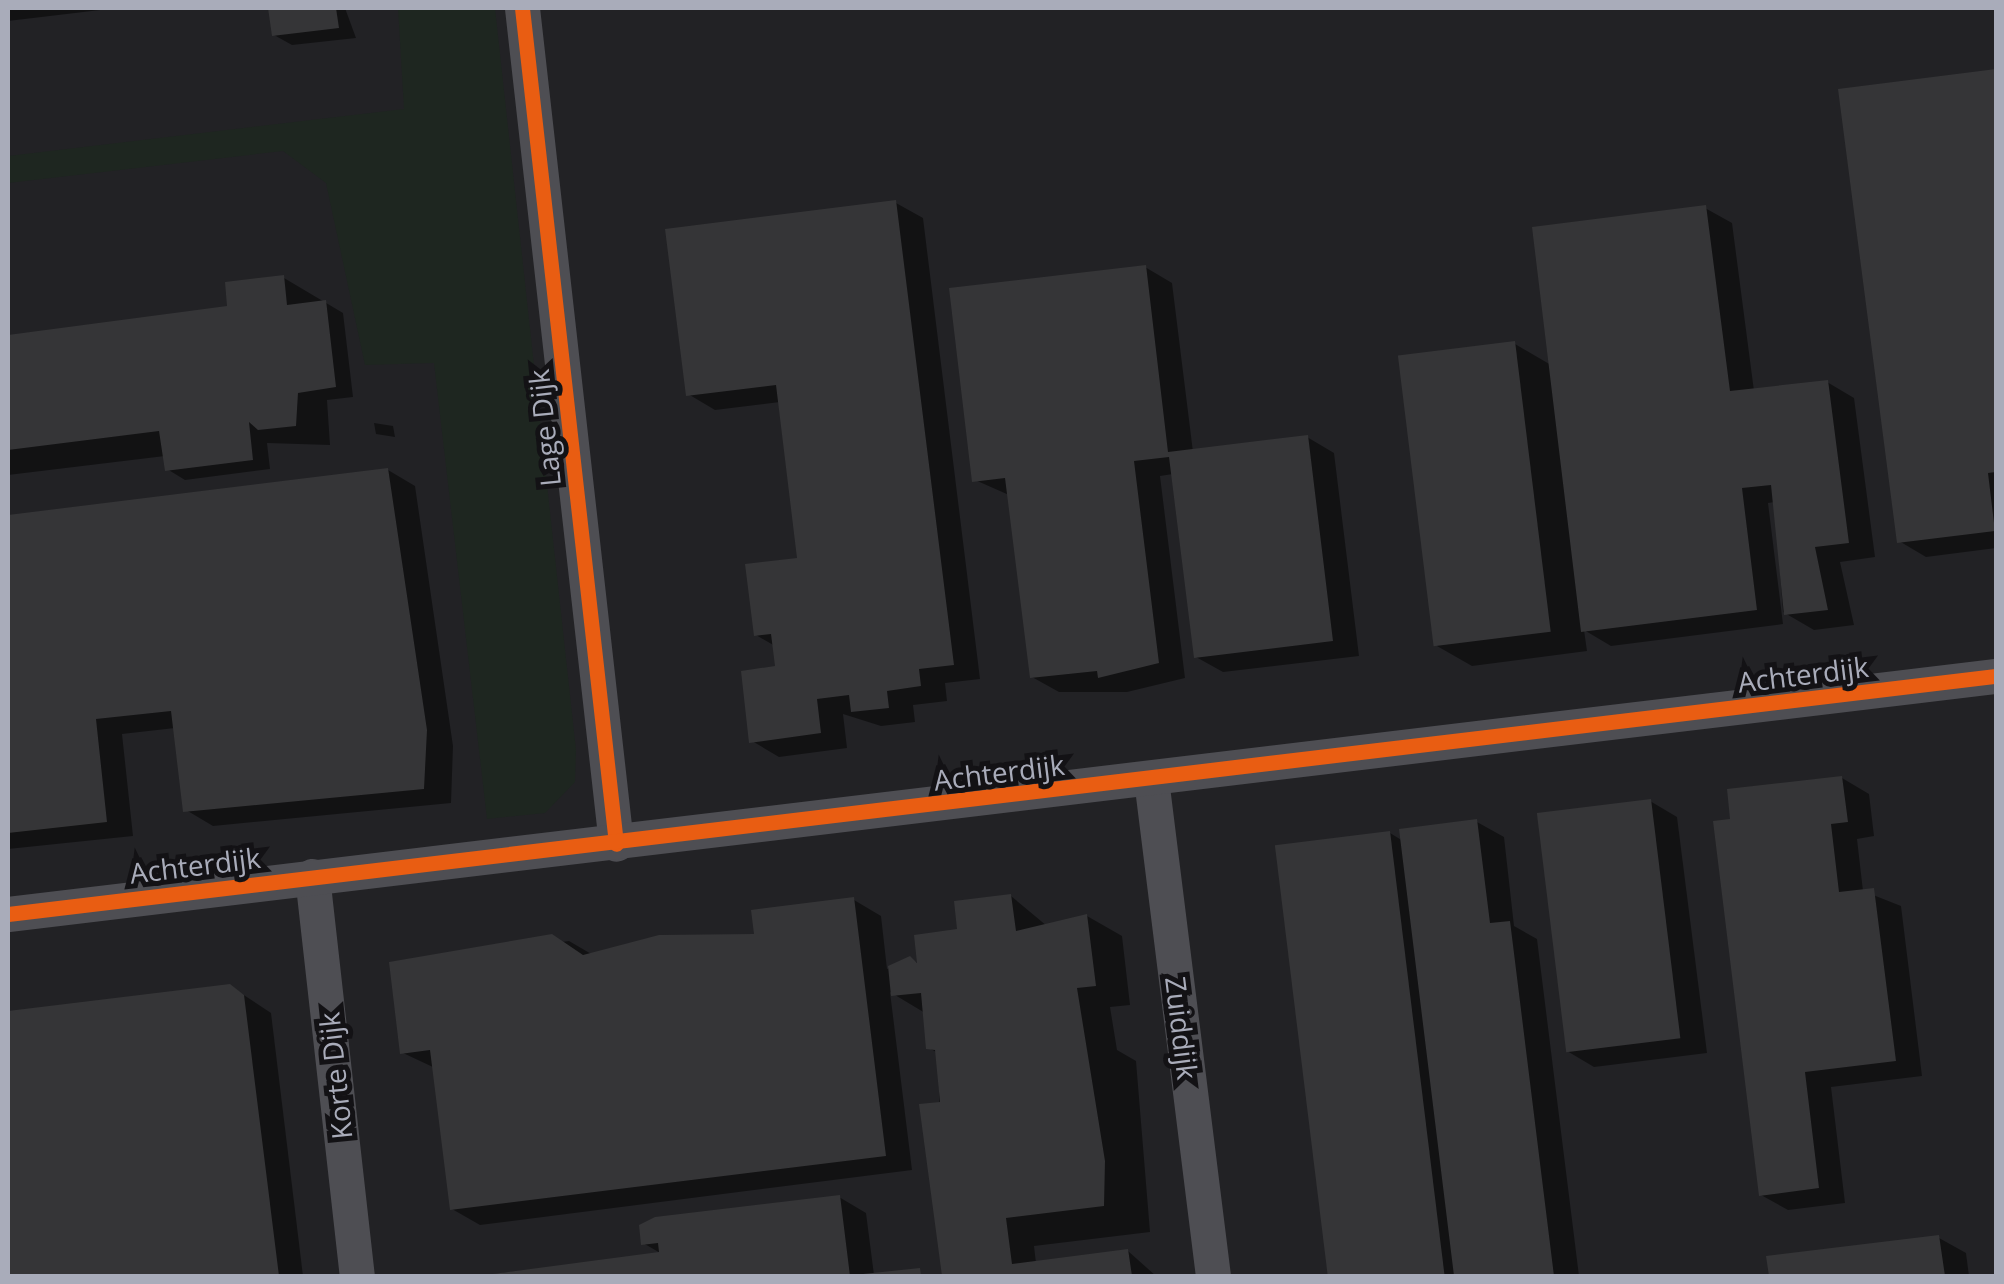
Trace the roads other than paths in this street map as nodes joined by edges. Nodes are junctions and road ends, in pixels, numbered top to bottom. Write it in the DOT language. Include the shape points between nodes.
graph roads {
  1 [pos="522,8"];
  2 [pos="1996,676"];
  3 [pos="1150,779"];
  4 [pos="616,844"];
  5 [pos="312,876"];
  6 [pos="8,914"];
  7 [pos="357,1276"];
  8 [pos="1213,1276"];
  1 -- 4 [label="street, Lage Dijk"];
  2 -- 3 [label="street, Achterdijk"];
  3 -- 4 [label="street, Achterdijk"];
  3 -- 8 [label="street, Zuiddijk"];
  4 -- 5 [label="street, Achterdijk"];
  5 -- 6 [label="street, Achterdijk"];
  5 -- 7 [label="street, Korte Dijk"];
}
